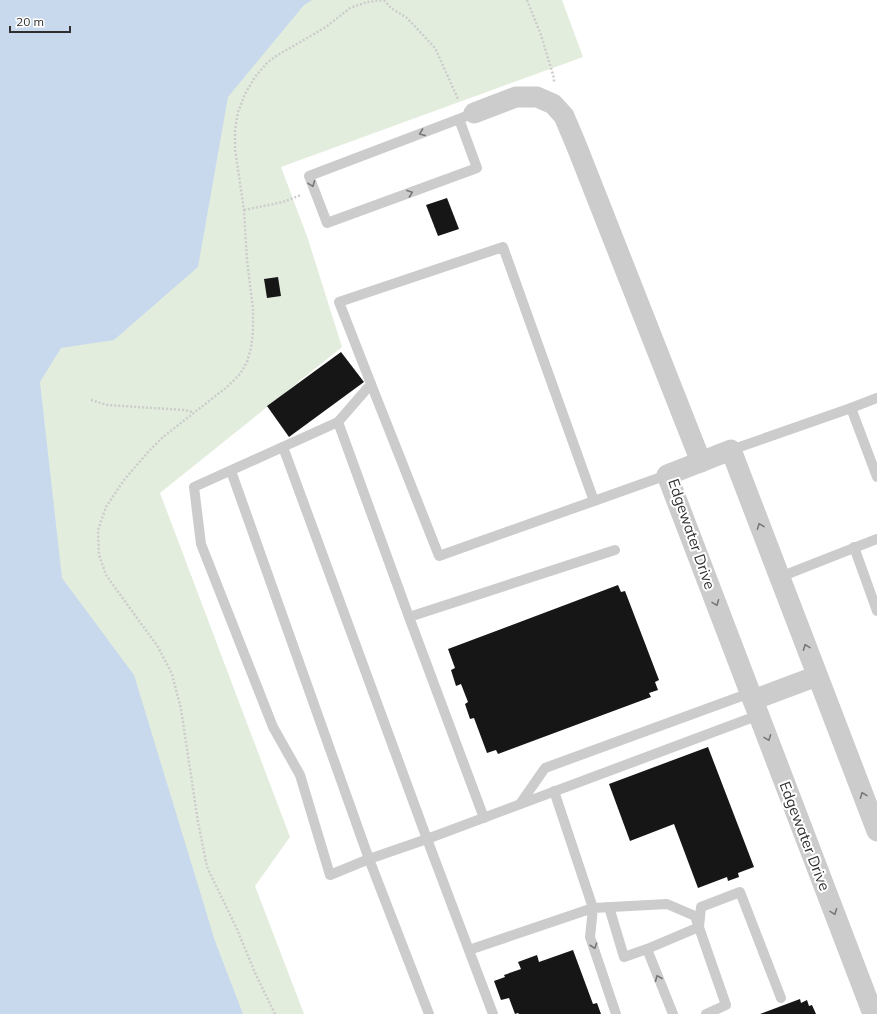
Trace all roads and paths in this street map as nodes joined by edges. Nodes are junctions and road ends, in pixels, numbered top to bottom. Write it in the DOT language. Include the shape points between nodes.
graph roads {
  1 [pos="384,0"];
  2 [pos="526,0"];
  3 [pos="553,104"];
  4 [pos="466,116"];
  5 [pos="314,191"];
  6 [pos="244,210"];
  7 [pos="371,384"];
  8 [pos="877,398"];
  9 [pos="91,400"];
  10 [pos="851,408"];
  11 [pos="194,412"];
  12 [pos="338,422"];
  13 [pos="283,447"];
  14 [pos="731,450"];
  15 [pos="701,462"];
  16 [pos="231,470"];
  17 [pos="668,476"];
  18 [pos="877,477"];
  19 [pos="594,501"];
  20 [pos="877,539"];
  21 [pos="854,548"];
  22 [pos="615,550"];
  23 [pos="780,577"];
  24 [pos="877,611"];
  25 [pos="409,617"];
  26 [pos="817,676"];
  27 [pos="754,703"];
  28 [pos="554,791"];
  29 [pos="520,804"];
  30 [pos="484,818"];
  31 [pos="877,831"];
  32 [pos="427,839"];
  33 [pos="368,859"];
  34 [pos="609,907"];
  35 [pos="593,908"];
  36 [pos="699,927"];
  37 [pos="647,949"];
  38 [pos="469,950"];
  39 [pos="781,998"];
  40 [pos="429,1014"];
  41 [pos="493,1014"];
  42 [pos="616,1014"];
  43 [pos="673,1014"];
  44 [pos="706,1014"];
  45 [pos="873,1014"];
  1 -- 4 [label="path" via="390,8 407,18 435,48"];
  2 -- 3 [label="path" via="541,35 554,78"];
  3 -- 4 [label="street" via="536,97 516,97"];
  3 -- 15 [label="street" via="564,116 577,147"];
  4 -- 5 [label="lane, one-way" via="309,176"];
  5 -- 4 [label="lane, one-way" via="326,223 477,168"];
  5 -- 6 [label="path" via="283,202"];
  7 -- 12 [label="lane"];
  7 -- 19 [label="lane" via="440,556"];
  7 -- 19 [label="lane" via="339,302 503,247"];
  8 -- 10 [label="lane"];
  9 -- 11 [label="path" via="107,405"];
  10 -- 14 [label="lane"];
  10 -- 18 [label="lane"];
  12 -- 13 [label="lane"];
  12 -- 25 [label="lane"];
  13 -- 16 [label="lane"];
  13 -- 32 [label="lane"];
  14 -- 15 [label="street, Edgewater Drive"];
  23 -- 14 [label="street, one-way"];
  15 -- 17 [label="street, Edgewater Drive"];
  16 -- 33 [label="lane"];
  16 -- 33 [label="lane" via="194,487 201,544 273,727 300,775 330,875"];
  17 -- 19 [label="lane"];
  17 -- 27 [label="street, Edgewater Drive, one-way"];
  20 -- 21 [label="lane"];
  21 -- 23 [label="lane"];
  21 -- 24 [label="lane"];
  22 -- 25 [label="lane"];
  26 -- 23 [label="street, one-way"];
  25 -- 30 [label="lane"];
  26 -- 27 [label="street"];
  31 -- 26 [label="street, one-way"];
  27 -- 28 [label="lane"];
  27 -- 29 [label="lane" via="545,768"];
  27 -- 45 [label="street, Edgewater Drive, one-way"];
  28 -- 29 [label="lane"];
  28 -- 35 [label="lane"];
  29 -- 30 [label="lane"];
  30 -- 32 [label="lane"];
  32 -- 33 [label="lane"];
  32 -- 38 [label="lane"];
  33 -- 40 [label="lane"];
  34 -- 35 [label="lane"];
  34 -- 36 [label="lane" via="667,904 695,916"];
  34 -- 37 [label="lane" via="624,957"];
  35 -- 38 [label="lane"];
  35 -- 42 [label="lane, one-way" via="590,937"];
  36 -- 37 [label="lane"];
  36 -- 39 [label="lane" via="701,907 740,892"];
  36 -- 44 [label="lane" via="726,1005"];
  43 -- 37 [label="lane, one-way"];
  38 -- 41 [label="lane"];
}
